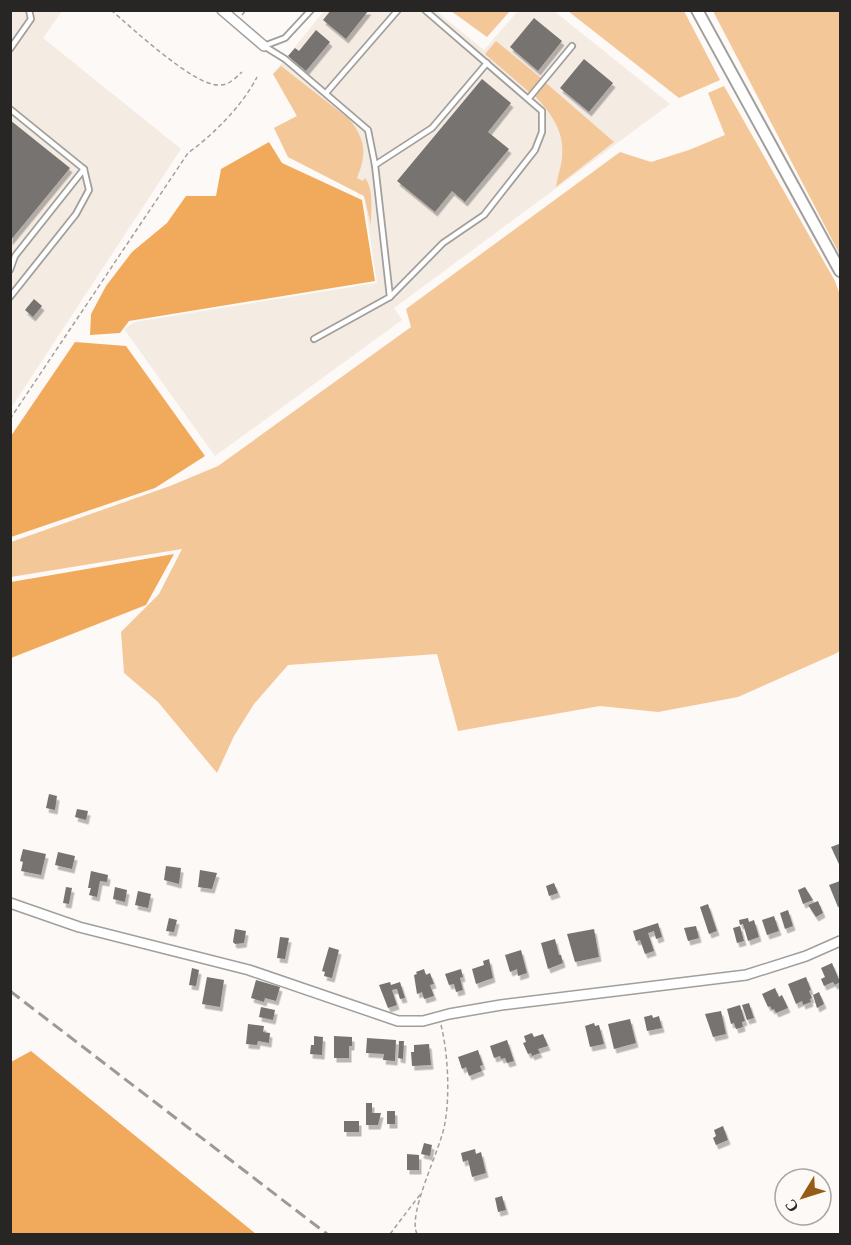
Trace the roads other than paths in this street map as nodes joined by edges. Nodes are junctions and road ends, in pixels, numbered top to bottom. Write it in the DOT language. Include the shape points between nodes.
graph roads {
  1 [pos="29,10"];
  2 [pos="222,10"];
  3 [pos="311,10"];
  4 [pos="398,10"];
  5 [pos="425,10"];
  6 [pos="697,10"];
  7 [pos="264,46"];
  8 [pos="572,46"];
  9 [pos="10,50"];
  10 [pos="487,63"];
  11 [pos="327,93"];
  12 [pos="529,98"];
  13 [pos="10,109"];
  14 [pos="375,165"];
  15 [pos="84,169"];
  16 [pos="10,270"];
  17 [pos="840,272"];
  18 [pos="10,297"];
  19 [pos="390,297"];
  20 [pos="314,339"];
  21 [pos="10,903"];
  22 [pos="840,941"];
  1 -- 9 [label="lane" via="31,19"];
  2 -- 7 [label="street"];
  3 -- 7 [label="lane" via="285,38"];
  4 -- 11 [label="lane"];
  5 -- 10 [label="lane"];
  6 -- 17 [label="street"];
  7 -- 11 [label="lane"];
  8 -- 12 [label="lane"];
  10 -- 12 [label="lane"];
  10 -- 14 [label="lane" via="432,128"];
  11 -- 14 [label="lane" via="368,130"];
  12 -- 19 [label="lane" via="542,111 542,132 536,150 484,215 443,243"];
  13 -- 15 [label="lane"];
  14 -- 19 [label="lane"];
  15 -- 16 [label="lane" via="15,256"];
  15 -- 18 [label="lane" via="89,190 76,214"];
  19 -- 20 [label="lane"];
  21 -- 22 [label="street" via="80,927 249,970 398,1021 423,1021 501,1005 746,975"];
}
